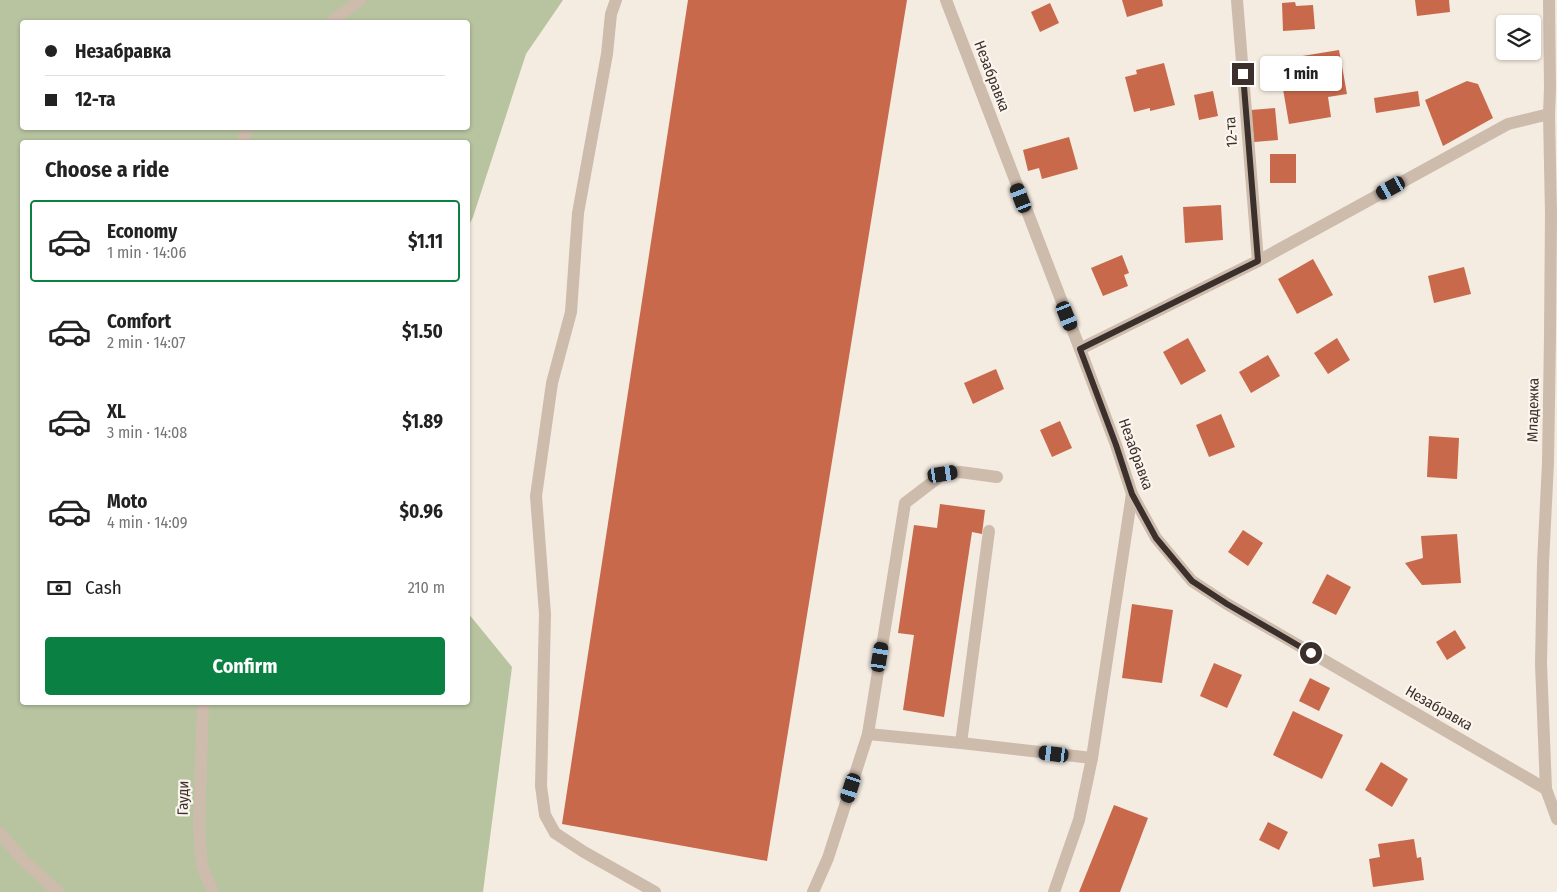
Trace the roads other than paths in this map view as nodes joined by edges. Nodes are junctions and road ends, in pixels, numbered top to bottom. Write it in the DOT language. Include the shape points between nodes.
graph roads {
  1 [pos="360,0"];
  2 [pos="616,0"];
  3 [pos="946,0"];
  4 [pos="1237,0"];
  5 [pos="1549,0"];
  6 [pos="335,20"];
  7 [pos="1554,86"];
  8 [pos="1549,114"];
  9 [pos="1554,213"];
  10 [pos="1258,261"];
  11 [pos="1080,349"];
  12 [pos="997,477"];
  13 [pos="1132,494"];
  14 [pos="989,531"];
  15 [pos="203,705"];
  16 [pos="868,734"];
  17 [pos="961,743"];
  18 [pos="1092,758"];
  19 [pos="1546,789"];
  20 [pos="1557,819"];
  21 [pos="0,833"];
  22 [pos="58,892"];
  23 [pos="213,892"];
  24 [pos="655,892"];
  25 [pos="813,892"];
  26 [pos="1054,892"];
  1 -- 6 [label="street"];
  2 -- 24 [label="street" via="578,213 570,312 552,383 536,496 545,614 541,786 545,815 555,833"];
  3 -- 11 [label="street, Незабравка"];
  4 -- 10 [label="street, 12-та"];
  5 -- 7 [label="street, Младежка"];
  7 -- 8 [label="street, Младежка"];
  8 -- 9 [label="street, Младежка"];
  8 -- 10 [label="street" via="1508,124"];
  9 -- 19 [label="street, Младежка" via="1541,664"];
  10 -- 11 [label="street"];
  11 -- 13 [label="street, Незабравка"];
  12 -- 16 [label="street" via="960,472 943,474 905,503"];
  13 -- 18 [label="street"];
  13 -- 19 [label="street, Незабравка" via="1156,538 1192,581"];
  14 -- 17 [label="street"];
  15 -- 23 [label="street, Гауди" via="199,830 202,866"];
  16 -- 17 [label="street"];
  16 -- 25 [label="street" via="828,858"];
  17 -- 18 [label="street"];
  18 -- 26 [label="street" via="1079,820"];
  19 -- 20 [label="street, Младежка"];
  21 -- 22 [label="street" via="24,861"];
}
